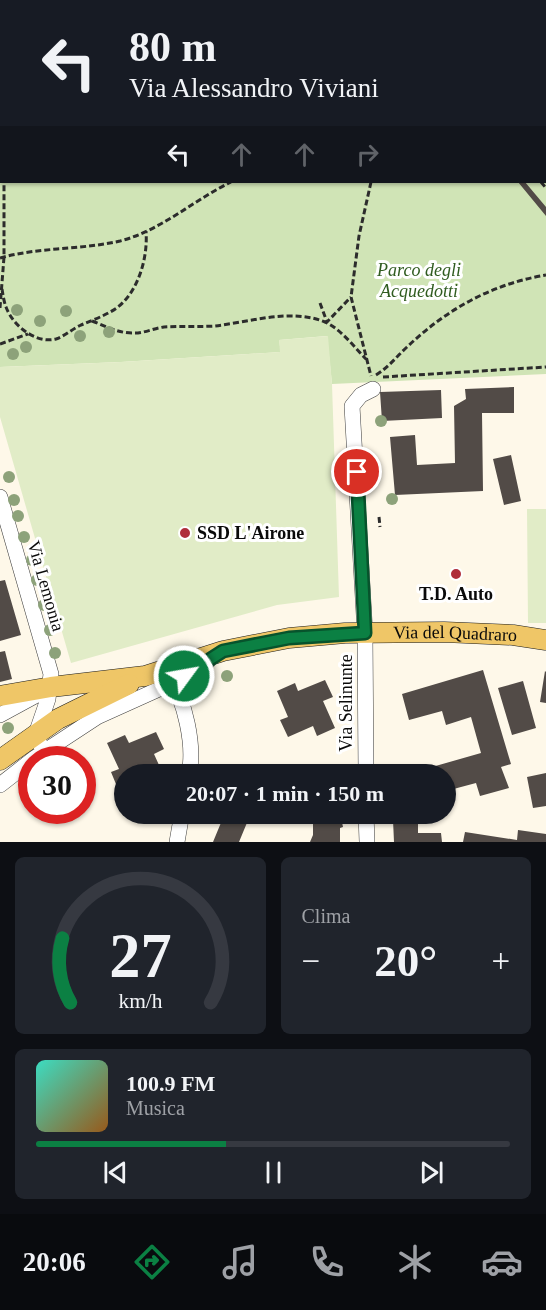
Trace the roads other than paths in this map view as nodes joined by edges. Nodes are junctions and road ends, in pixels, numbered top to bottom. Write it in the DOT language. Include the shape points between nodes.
graph roads {
  1 [pos="373,389"];
  2 [pos="0,497"];
  3 [pos="365,633"];
  4 [pos="546,640"];
  5 [pos="145,676"];
  6 [pos="170,676"];
  7 [pos="51,687"];
  8 [pos="0,696"];
  9 [pos="0,715"];
  10 [pos="37,746"];
  11 [pos="40,746"];
  12 [pos="45,746"];
  13 [pos="18,756"];
  14 [pos="0,760"];
  15 [pos="190,764"];
  16 [pos="366,764"];
  17 [pos="18,768"];
  18 [pos="0,785"];
  19 [pos="180,824"];
  20 [pos="366,824"];
  21 [pos="177,842"];
  22 [pos="367,842"];
  1 -- 3 [label="street, Via Selinunte" via="352,406"];
  2 -- 7 [label="street, Via Lemonia" via="51,674"];
  3 -- 4 [label="main road, Via del Quadraro" via="474,633"];
  3 -- 6 [label="main road, Via del Quadraro" via="289,638 223,651"];
  3 -- 16 [label="street, Via Selinunte"];
  5 -- 6 [label="main road, Via del Quadraro"];
  5 -- 7 [label="main road, Via del Quadraro"];
  5 -- 11 [label="main road, Via del Quadraro" via="72,711"];
  6 -- 12 [label="street, Via del Quadraro"];
  6 -- 15 [label="street" via="180,698 192,749"];
  7 -- 8 [label="main road, Via del Quadraro"];
  7 -- 9 [label="street"];
  7 -- 10 [label="street"];
  13 -- 14 [label="main road, Via del Quadraro"];
  17 -- 18 [label="street, Via del Quadraro"];
  19 -- 21 [label="street"];
  20 -- 22 [label="street"];
}
